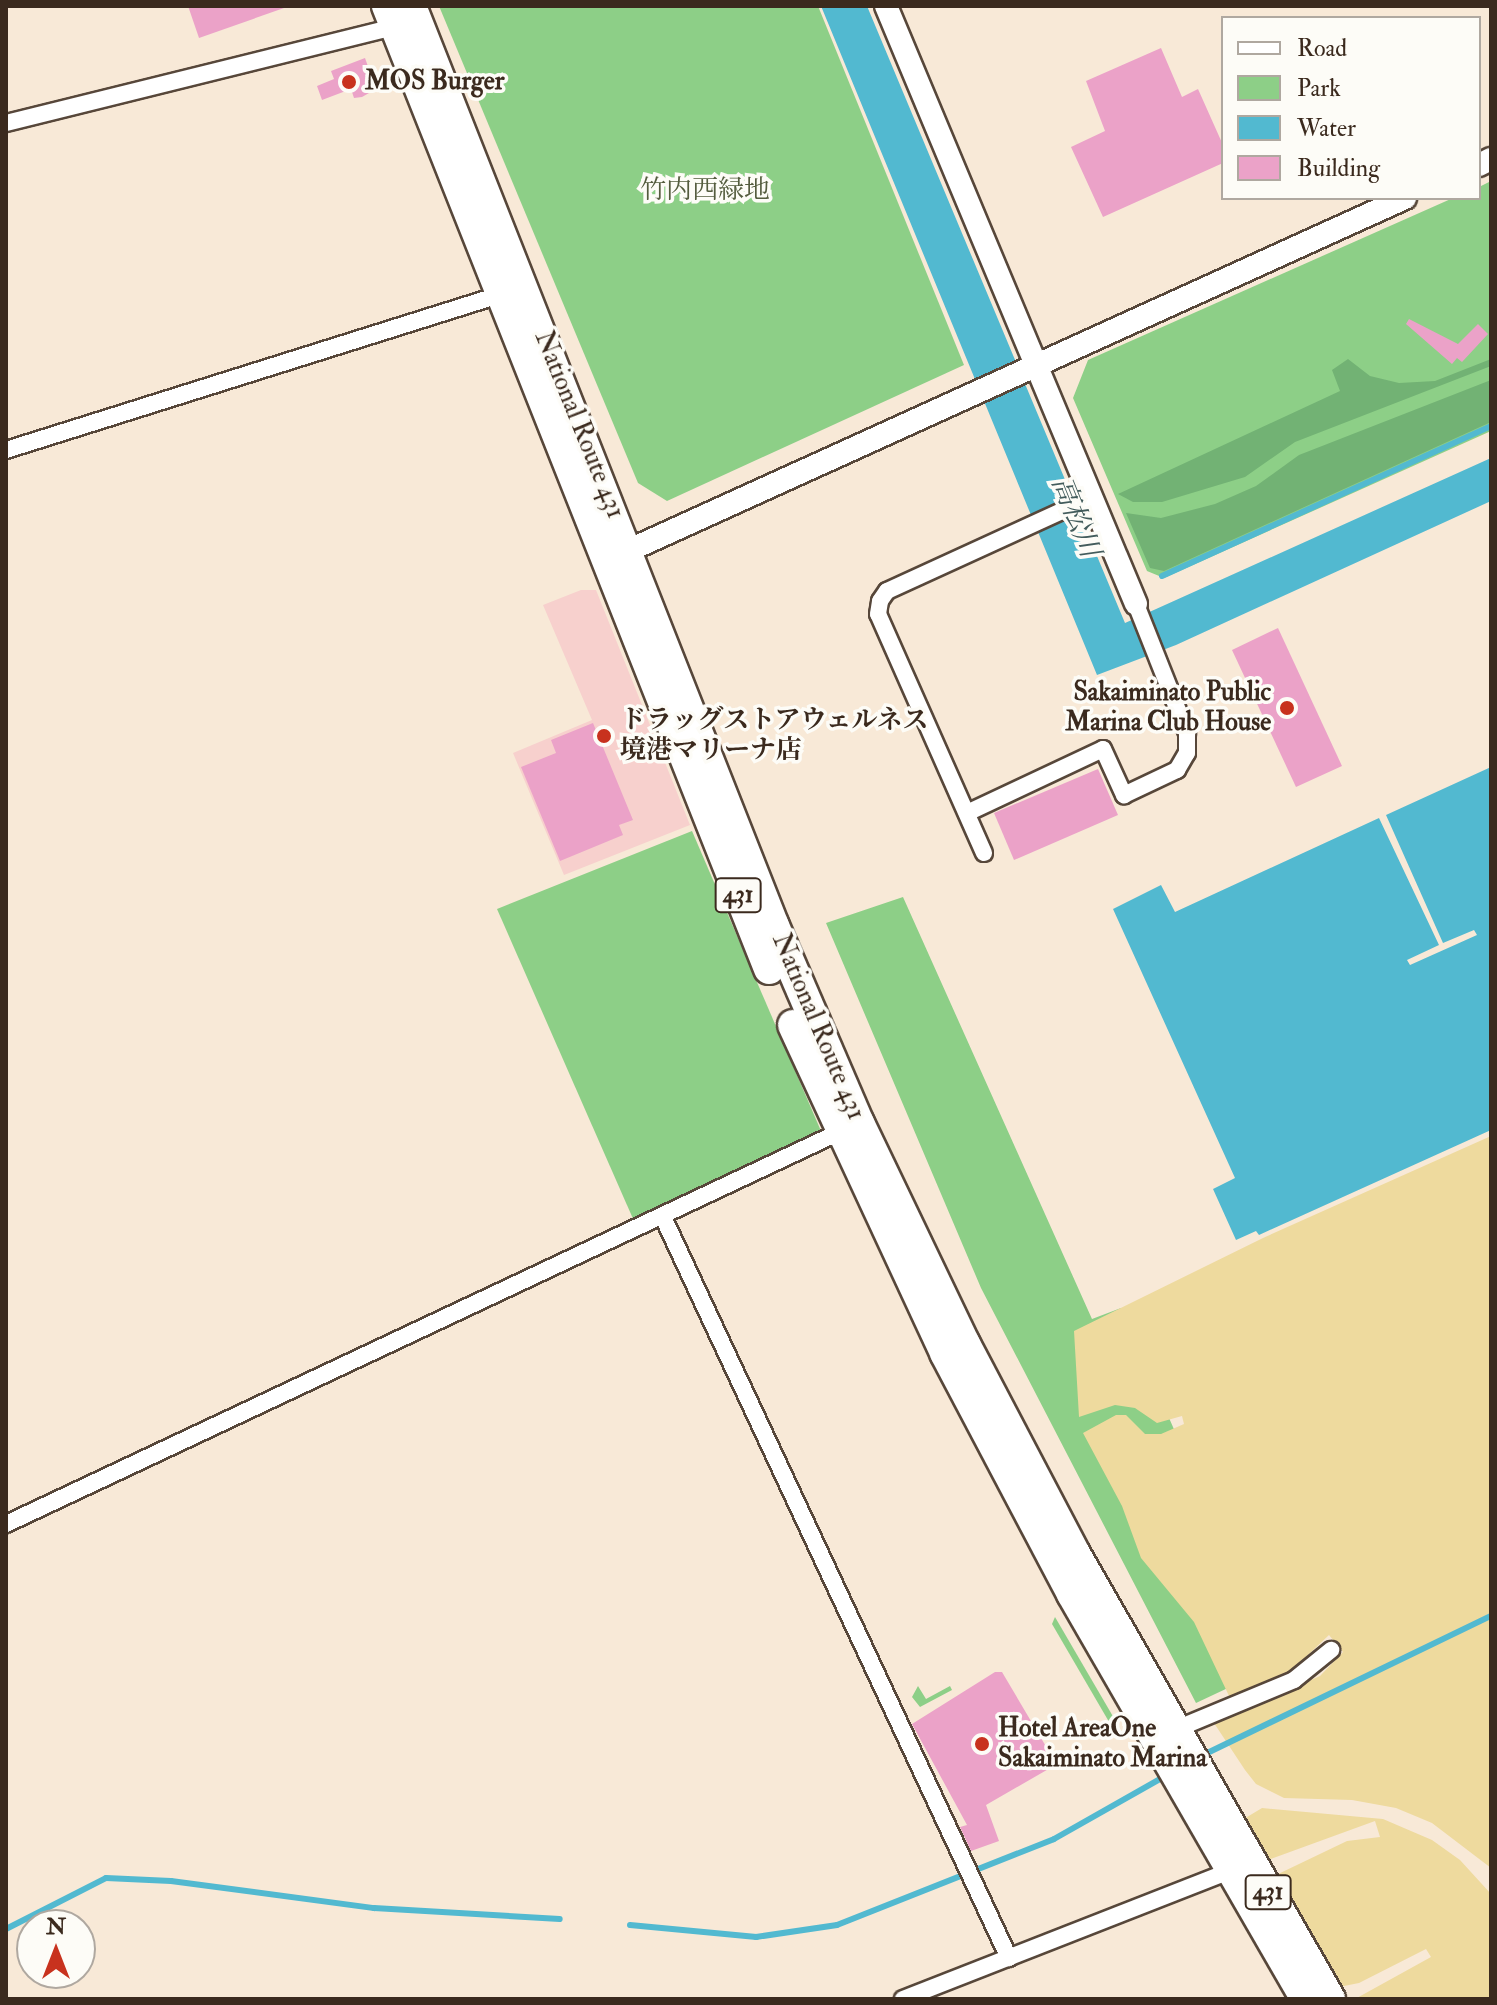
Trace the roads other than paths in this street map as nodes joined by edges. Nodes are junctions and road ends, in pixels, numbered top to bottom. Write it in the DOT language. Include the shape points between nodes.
graph roads {
  1 [pos="886,6"];
  2 [pos="398,13"];
  3 [pos="6,123"];
  4 [pos="1401,200"];
  5 [pos="499,295"];
  6 [pos="1027,369"];
  7 [pos="6,450"];
  8 [pos="1083,501"];
  9 [pos="617,556"];
  10 [pos="1138,608"];
  11 [pos="967,813"];
  12 [pos="984,853"];
  13 [pos="849,1128"];
  14 [pos="663,1217"];
  15 [pos="6,1524"];
  16 [pos="1331,1650"];
  17 [pos="1172,1741"];
  18 [pos="1240,1867"];
  19 [pos="1009,1958"];
  20 [pos="903,1999"];
  21 [pos="1306,1999"];
  22 [pos="1330,1999"];
  1 -- 6 [label="street"];
  2 -- 3 [label="street"];
  2 -- 5 [label="highway, National Route 431 / 431"];
  2 -- 9 [label="highway, National Route 431 / 431"];
  4 -- 6 [label="street"];
  5 -- 7 [label="street"];
  5 -- 9 [label="highway, National Route 431 / 431"];
  6 -- 8 [label="street"];
  6 -- 9 [label="street"];
  8 -- 10 [label="street"];
  8 -- 11 [label="street" via="887,591 880,601 878,614"];
  9 -- 13 [label="highway, National Route 431 / 431" via="774,926"];
  10 -- 11 [label="street" via="1187,733 1187,753 1177,770 1124,795 1103,749"];
  11 -- 12 [label="street"];
  13 -- 14 [label="street"];
  13 -- 17 [label="highway, National Route 431 / 431" via="945,1353"];
  14 -- 15 [label="street"];
  14 -- 19 [label="street"];
  16 -- 17 [label="street" via="1294,1680"];
  17 -- 18 [label="highway, National Route 431 / 431"];
  18 -- 19 [label="street"];
  18 -- 21 [label="highway, National Route 431 / 431"];
  18 -- 22 [label="highway, National Route 431 / 431"];
  19 -- 20 [label="street"];
}
